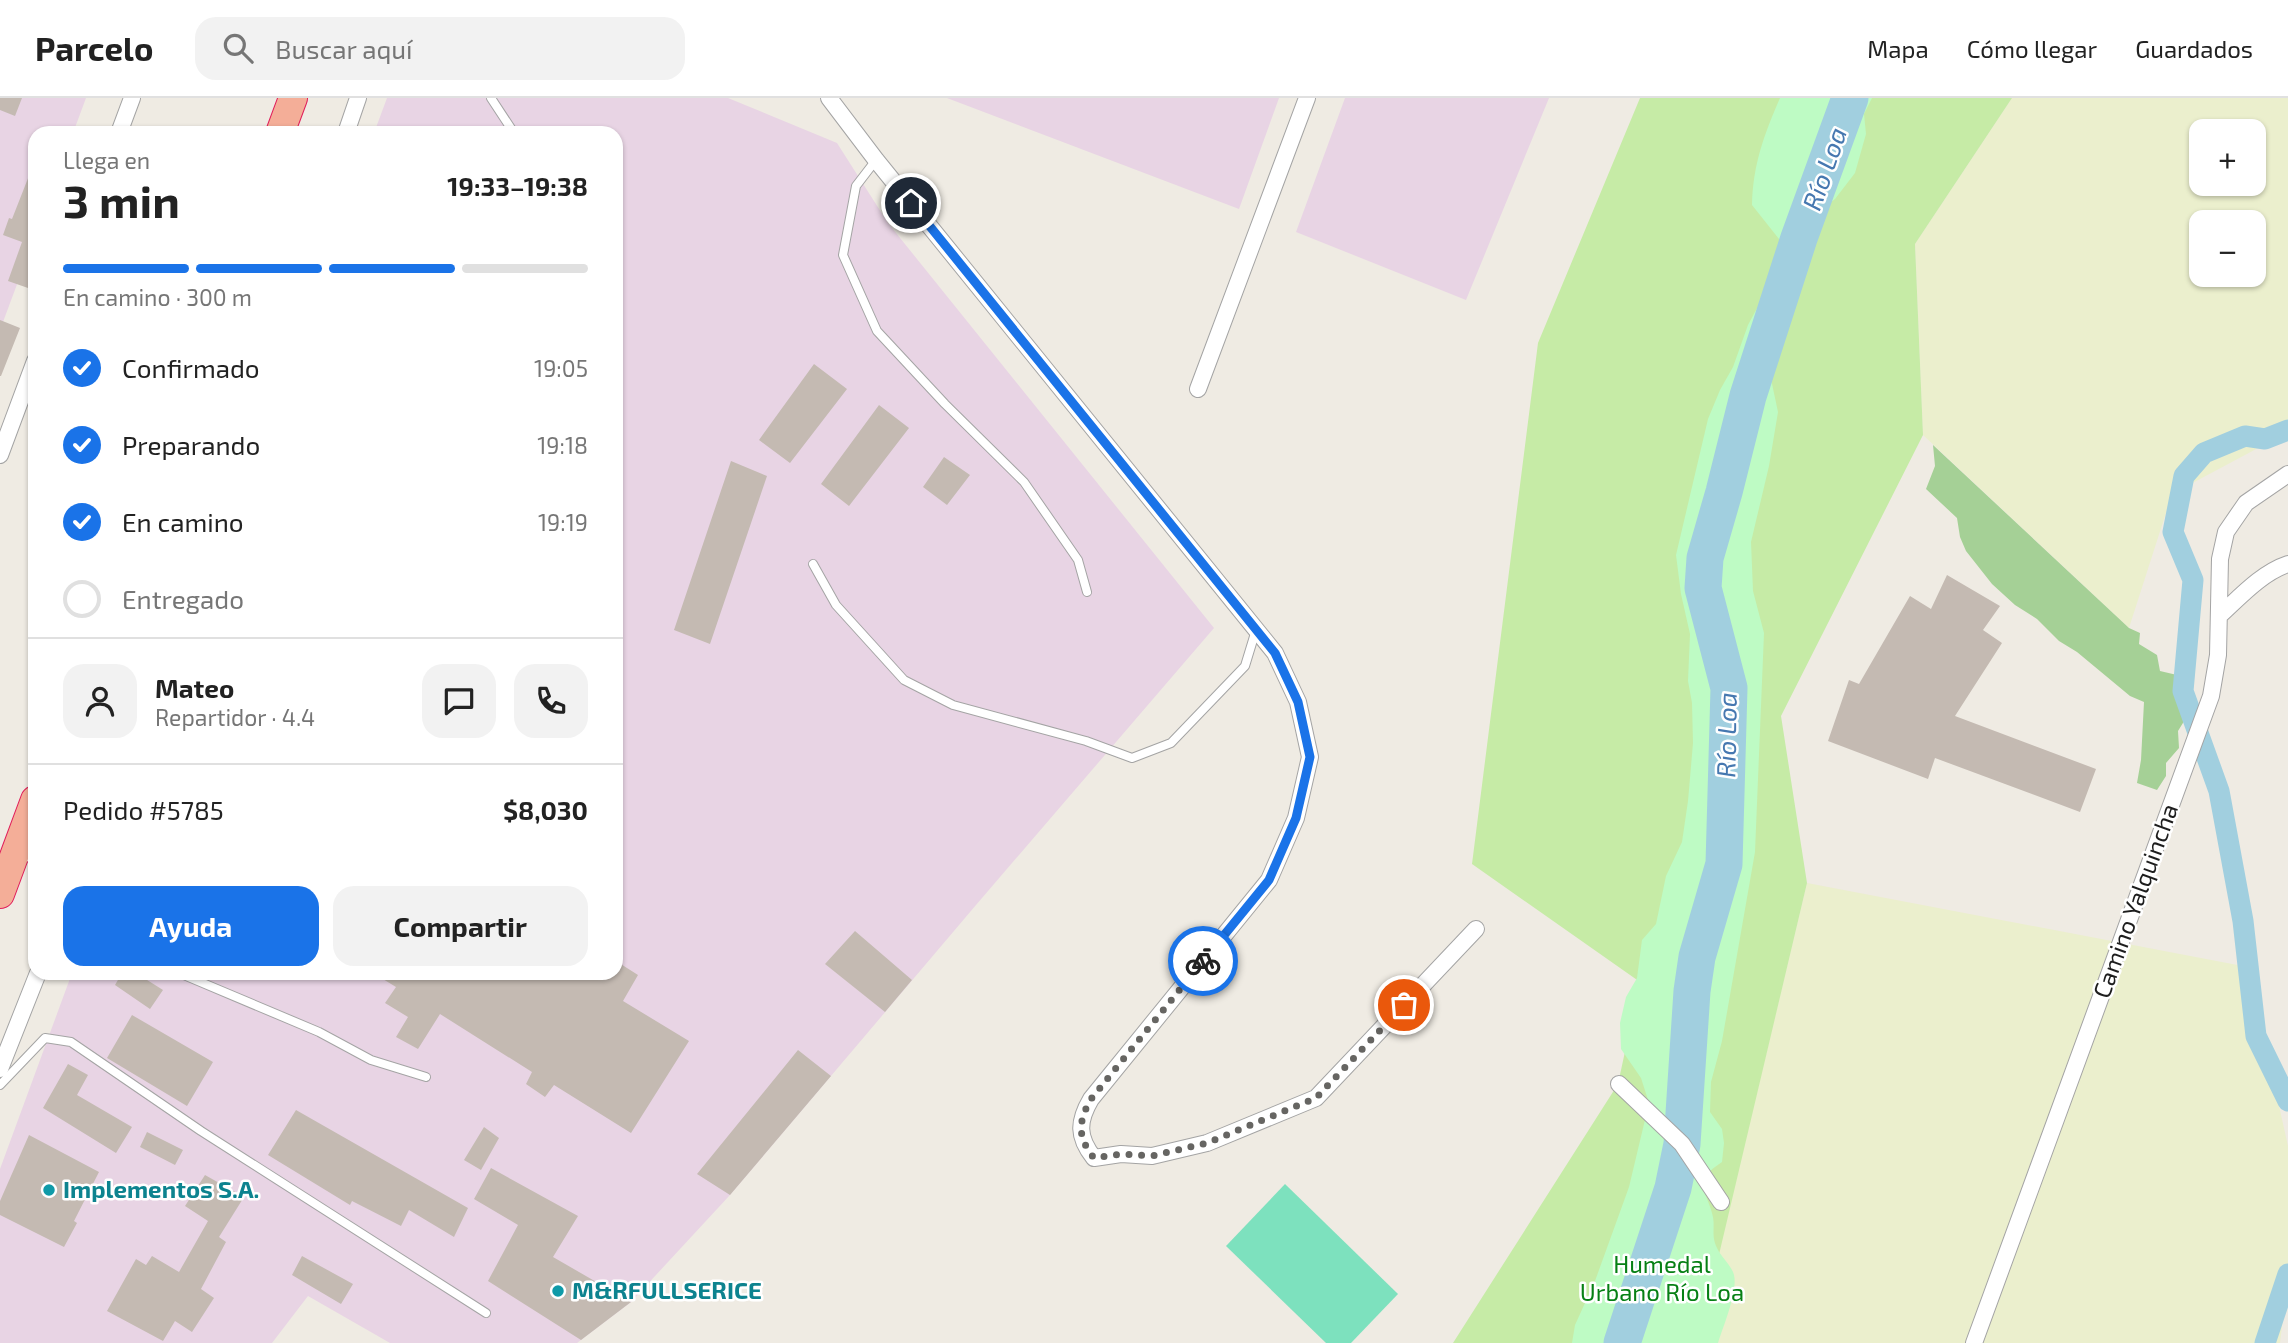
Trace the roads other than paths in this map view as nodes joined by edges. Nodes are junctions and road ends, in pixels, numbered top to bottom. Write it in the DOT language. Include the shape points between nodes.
graph roads {
  1 [pos="132,98"];
  2 [pos="293,98"];
  3 [pos="358,98"];
  4 [pos="491,98"];
  5 [pos="829,98"];
  6 [pos="1307,98"];
  7 [pos="122,126"];
  8 [pos="283,126"];
  9 [pos="348,126"];
  10 [pos="509,126"];
  11 [pos="876,160"];
  12 [pos="28,380"];
  13 [pos="1198,388"];
  14 [pos="0,454"];
  15 [pos="2288,474"];
  16 [pos="813,564"];
  17 [pos="2288,564"];
  18 [pos="1087,592"];
  19 [pos="2219,617"];
  20 [pos="1256,630"];
  21 [pos="26,855"];
  22 [pos="0,894"];
  23 [pos="1476,929"];
  24 [pos="35,980"];
  25 [pos="196,980"];
  26 [pos="0,1069"];
  27 [pos="426,1077"];
  28 [pos="1619,1084"];
  29 [pos="0,1085"];
  30 [pos="1721,1202"];
  31 [pos="486,1313"];
  32 [pos="1974,1343"];
  1 -- 7 [label="street"];
  2 -- 8 [label="highway"];
  3 -- 9 [label="street"];
  4 -- 10 [label="lane"];
  5 -- 11 [label="street"];
  6 -- 13 [label="street"];
  11 -- 18 [label="lane" via="856,186 843,255 877,331 1024,482 1078,560"];
  11 -- 20 [label="street"];
  12 -- 14 [label="street"];
  15 -- 19 [label="street, Camino Yalquincha" via="2246,503 2226,533 2220,559"];
  16 -- 20 [label="lane" via="836,605 904,680 953,705 1132,758 1171,743 1245,666"];
  17 -- 19 [label="street" via="2251,587"];
  19 -- 32 [label="street, Camino Yalquincha" via="2211,696"];
  20 -- 23 [label="street" via="1275,653 1298,702 1310,757 1296,818 1269,880 1091,1099 1082,1115 1085,1147 1094,1158 1152,1156 1207,1143 1316,1098"];
  21 -- 22 [label="highway"];
  24 -- 26 [label="street"];
  25 -- 27 [label="lane" via="319,1032 371,1060"];
  28 -- 30 [label="street" via="1682,1144"];
  29 -- 31 [label="lane" via="45,1038 71,1042"];
}
